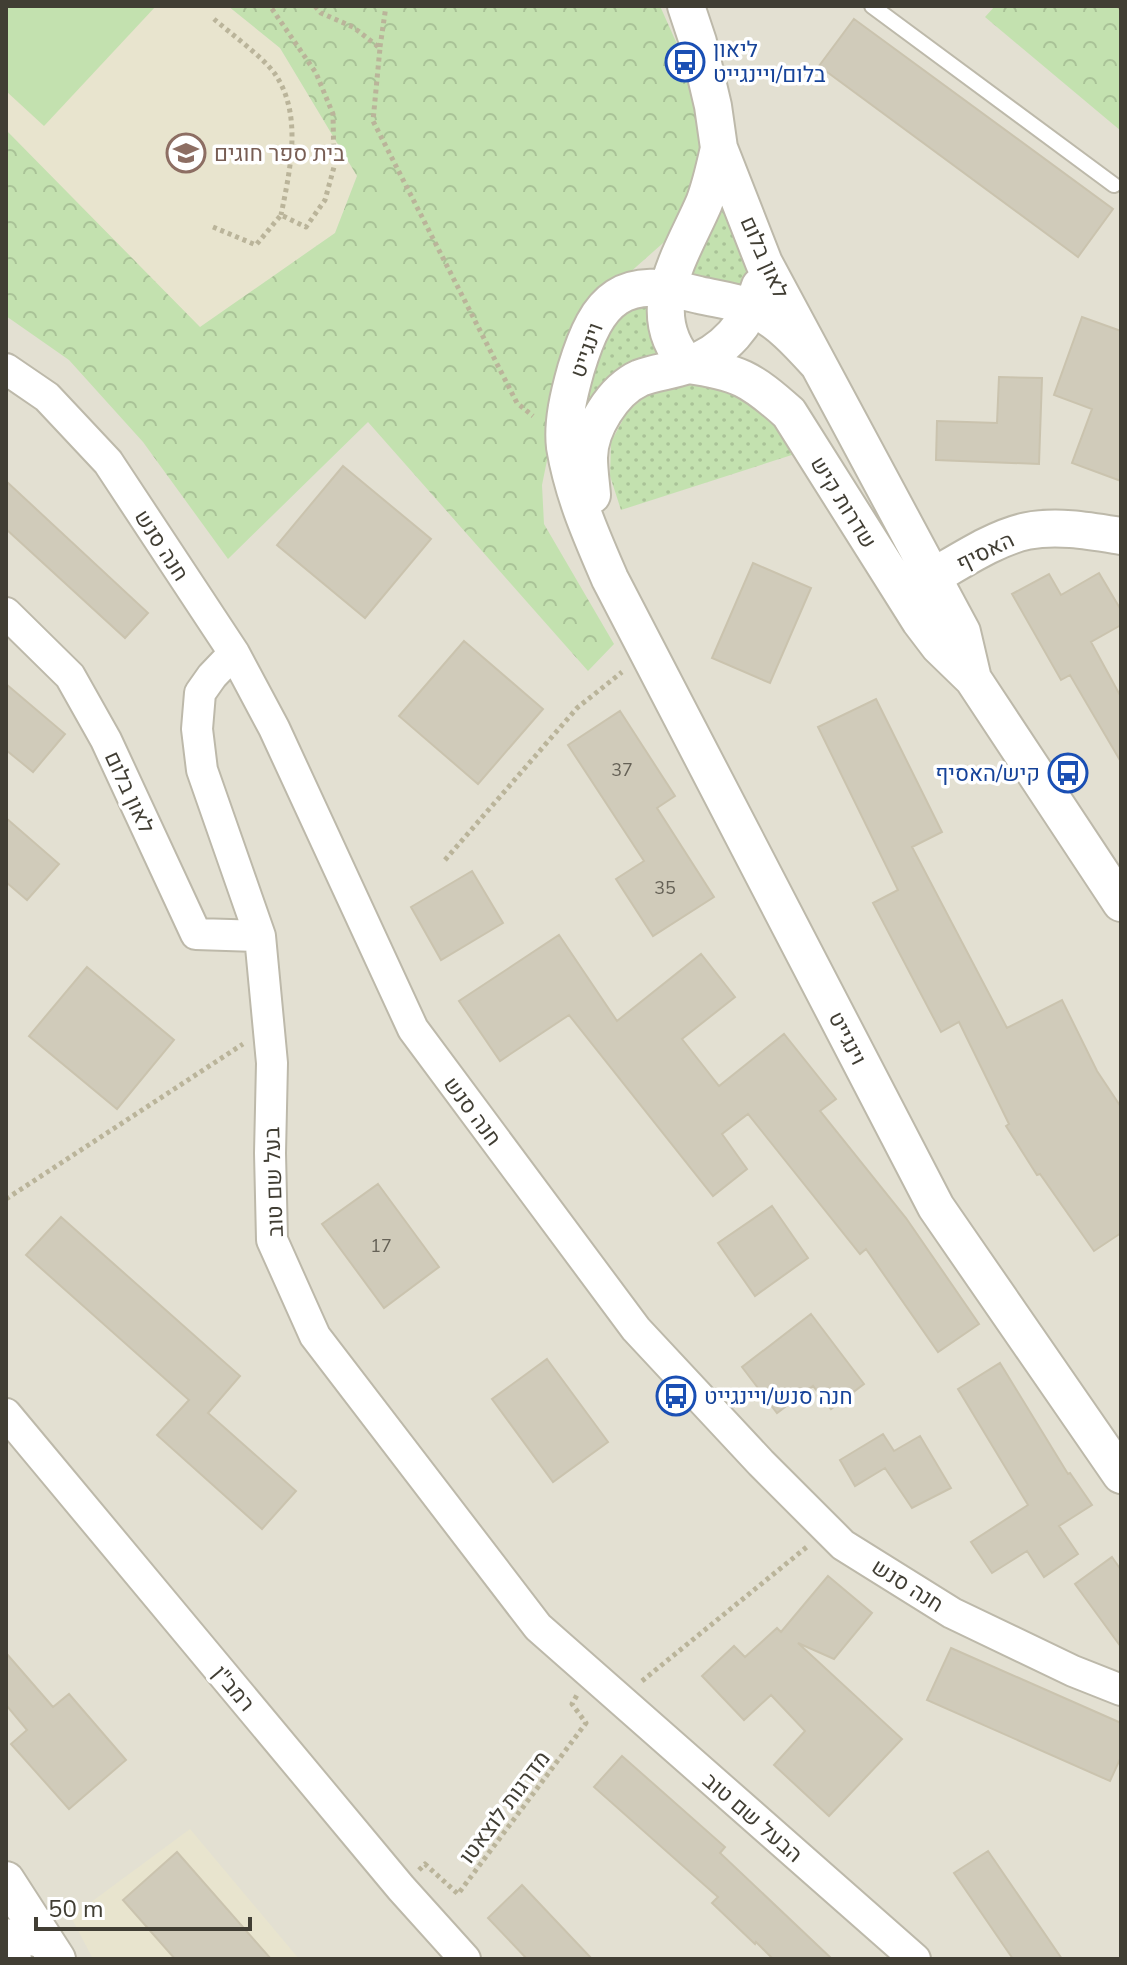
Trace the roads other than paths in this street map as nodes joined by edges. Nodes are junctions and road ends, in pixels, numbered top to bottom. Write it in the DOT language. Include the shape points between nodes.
graph roads {
  1 [pos="686,6"];
  2 [pos="872,6"];
  3 [pos="719,148"];
  4 [pos="1114,185"];
  5 [pos="764,263"];
  6 [pos="669,287"];
  7 [pos="752,308"];
  8 [pos="817,363"];
  9 [pos="688,365"];
  10 [pos="6,369"];
  11 [pos="1121,536"];
  12 [pos="933,577"];
  13 [pos="610,579"];
  14 [pos="902,594"];
  15 [pos="6,613"];
  16 [pos="234,653"];
  17 [pos="973,679"];
  18 [pos="1121,903"];
  19 [pos="260,936"];
  20 [pos="6,1414"];
  21 [pos="1121,1475"];
  22 [pos="592,1675"];
  23 [pos="1121,1690"];
  24 [pos="6,1880"];
  25 [pos="6,1934"];
  26 [pos="6,1952"];
  27 [pos="52,1952"];
  28 [pos="13,1959"];
  29 [pos="465,1959"];
  30 [pos="915,1959"];
  1 -- 3 [label="street, לאון בלום"];
  2 -- 4 [label="lane"];
  3 -- 5 [label="street, לאון בלום"];
  3 -- 6 [label="street, לאון בלום" via="705,201"];
  5 -- 7 [label="street"];
  5 -- 8 [label="street, לאון בלום"];
  6 -- 7 [label="street, וינגייט"];
  6 -- 9 [label="street, לאון בלום" via="666,328"];
  6 -- 13 [label="street, וינגייט" via="625,293 603,308 591,327 566,409 572,483"];
  7 -- 8 [label="street, וינגייט" via="795,338"];
  7 -- 9 [label="street" via="733,337"];
  8 -- 12 [label="street, שדרות קיש"];
  9 -- 13 [label="street, וינגייט" via="637,380 620,393 594,434 589,456 592,493"];
  9 -- 14 [label="street, שדרות קיש" via="741,376 789,413"];
  10 -- 16 [label="street, חנה סנש" via="47,397 108,462"];
  11 -- 12 [label="street, האסיף" via="1077,529 1027,531"];
  12 -- 14 [label="street, האסיף"];
  12 -- 17 [label="street, שדרות קיש" via="962,632"];
  13 -- 21 [label="street, וינגייט" via="936,1207"];
  14 -- 17 [label="street, שדרות קיש" via="939,646"];
  15 -- 19 [label="street, לאון בלום" via="70,676 106,740 196,934"];
  16 -- 19 [label="street, בעל שם טוב" via="200,693 197,729 202,770"];
  16 -- 23 [label="street, חנה סנש" via="413,1029 636,1329 843,1545 952,1613"];
  17 -- 18 [label="street, שדרות קיש"];
  19 -- 22 [label="street, בעל שם טוב" via="272,1063 272,1240 315,1336 538,1627"];
  20 -- 29 [label="street, רמב\"ן"];
  22 -- 30 [label="street, הבעל שם טוב"];
  24 -- 27 [label="street"];
  25 -- 27 [label="street"];
  26 -- 28 [label="street"];
}
